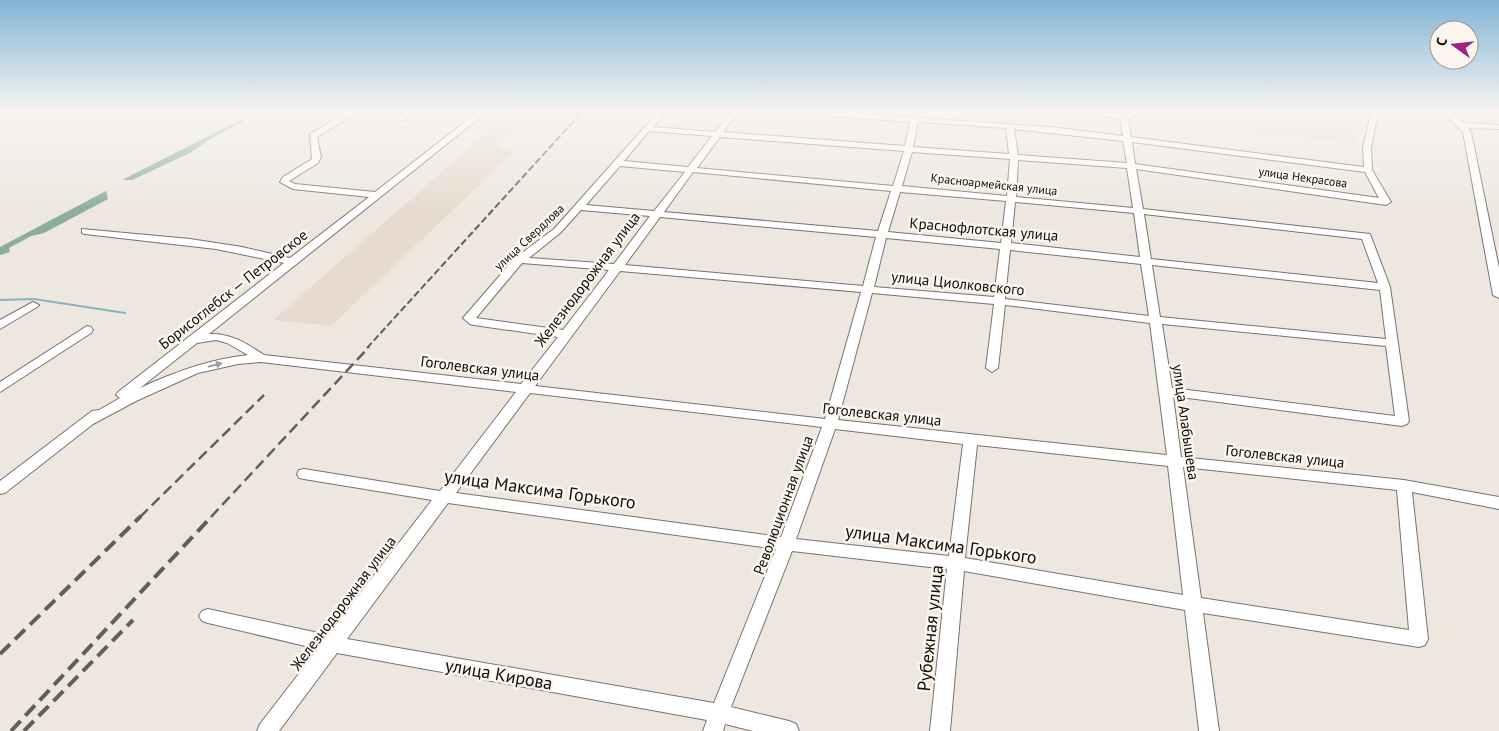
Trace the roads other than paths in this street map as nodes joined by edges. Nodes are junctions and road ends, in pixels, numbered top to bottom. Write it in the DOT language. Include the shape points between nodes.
graph roads {
  1 [pos="315,145"];
  2 [pos="440,145"];
  3 [pos="635,145"];
  4 [pos="710,145"];
  5 [pos="859,145"];
  6 [pos="909,145"];
  7 [pos="1012,145"];
  8 [pos="1129,145"];
  9 [pos="1175,145"];
  10 [pos="1368,145"];
  11 [pos="1470,145"];
  12 [pos="908,149"];
  13 [pos="1014,157"];
  14 [pos="619,163"];
  15 [pos="1132,166"];
  16 [pos="691,170"];
  17 [pos="1368,170"];
  18 [pos="896,187"];
  19 [pos="376,195"];
  20 [pos="1012,198"];
  21 [pos="579,207"];
  22 [pos="1139,210"];
  23 [pos="656,214"];
  24 [pos="85,230"];
  25 [pos="882,235"];
  26 [pos="1006,246"];
  27 [pos="520,260"];
  28 [pos="1145,260"];
  29 [pos="292,262"];
  30 [pos="616,267"];
  31 [pos="1385,287"];
  32 [pos="869,289"];
  33 [pos="1499,295"];
  34 [pos="998,301"];
  35 [pos="33,305"];
  36 [pos="221,319"];
  37 [pos="1154,320"];
  38 [pos="0,325"];
  39 [pos="87,330"];
  40 [pos="565,334"];
  41 [pos="226,337"];
  42 [pos="195,339"];
  43 [pos="1392,343"];
  44 [pos="261,358"];
  45 [pos="162,365"];
  46 [pos="992,368"];
  47 [pos="184,374"];
  48 [pos="0,388"];
  49 [pos="524,390"];
  50 [pos="1166,391"];
  51 [pos="91,420"];
  52 [pos="830,424"];
  53 [pos="971,440"];
  54 [pos="1175,461"];
  55 [pos="304,474"];
  56 [pos="1404,485"];
  57 [pos="0,489"];
  58 [pos="445,496"];
  59 [pos="1499,504"];
  60 [pos="787,544"];
  61 [pos="956,563"];
  62 [pos="1192,604"];
  63 [pos="208,616"];
  64 [pos="331,644"];
  65 [pos="720,713"];
  66 [pos="267,731"];
  67 [pos="714,731"];
  68 [pos="789,731"];
  69 [pos="940,731"];
  70 [pos="1209,731"];
  1 -- 19 [label="street" via="315,161 284,182 293,186"];
  2 -- 19 [label="street, Борисоглебск — Петровское"];
  3 -- 14 [label="street, улица Свердлова"];
  4 -- 16 [label="street, Железнодорожная улица"];
  5 -- 12 [label="street, улица Некрасова"];
  6 -- 12 [label="street, Революционная улица"];
  7 -- 13 [label="street"];
  8 -- 15 [label="street, улица Алабышева"];
  9 -- 17 [label="street"];
  10 -- 17 [label="street"];
  11 -- 33 [label="street"];
  12 -- 13 [label="street, улица Некрасова"];
  12 -- 18 [label="street, Революционная улица"];
  13 -- 15 [label="street, улица Некрасова"];
  13 -- 20 [label="street"];
  14 -- 16 [label="street, Красноармейская улица"];
  14 -- 21 [label="street, улица Свердлова"];
  15 -- 17 [label="street, улица Некрасова" via="1386,202"];
  15 -- 22 [label="street, улица Алабышева"];
  16 -- 18 [label="street, Красноармейская улица"];
  16 -- 23 [label="street, Железнодорожная улица"];
  18 -- 20 [label="street, Красноармейская улица"];
  18 -- 25 [label="street, Революционная улица"];
  19 -- 29 [label="street, Борисоглебск — Петровское"];
  20 -- 22 [label="street, Красноармейская улица"];
  20 -- 26 [label="street"];
  21 -- 23 [label="street, Краснофлотская улица"];
  21 -- 27 [label="street, улица Свердлова" via="557,231"];
  22 -- 28 [label="street, улица Алабышева"];
  22 -- 31 [label="street, Красноармейская улица" via="1366,236"];
  23 -- 25 [label="street, Краснофлотская улица"];
  23 -- 30 [label="street, Железнодорожная улица"];
  24 -- 29 [label="street" via="214,244"];
  25 -- 26 [label="street, Краснофлотская улица"];
  25 -- 32 [label="street, Революционная улица"];
  26 -- 28 [label="street, Краснофлотская улица"];
  26 -- 34 [label="street"];
  27 -- 30 [label="street, улица Циолковского"];
  27 -- 40 [label="street, улица Свердлова" via="469,318 474,322"];
  28 -- 31 [label="street, Краснофлотская улица"];
  28 -- 37 [label="street, улица Алабышева"];
  29 -- 36 [label="street, Борисоглебск — Петровское"];
  30 -- 32 [label="street, улица Циолковского"];
  30 -- 40 [label="street, Железнодорожная улица"];
  31 -- 43 [label="street"];
  32 -- 34 [label="street, улица Циолковского"];
  32 -- 52 [label="street, Революционная улица"];
  34 -- 37 [label="street, улица Циолковского"];
  34 -- 46 [label="street"];
  35 -- 38 [label="street"];
  36 -- 41 [label="street"];
  36 -- 42 [label="street, Борисоглебск — Петровское"];
  37 -- 43 [label="street, улица Циолковского"];
  37 -- 50 [label="street, улица Алабышева"];
  39 -- 48 [label="street"];
  40 -- 49 [label="street, Железнодорожная улица"];
  41 -- 42 [label="street"];
  41 -- 44 [label="street"];
  42 -- 45 [label="street, Борисоглебск — Петровское"];
  43 -- 50 [label="street" via="1402,421"];
  47 -- 44 [label="street, one-way" via="232,360"];
  44 -- 49 [label="street, Гоголевская улица"];
  45 -- 47 [label="street" via="165,372"];
  45 -- 51 [label="street, Борисоглебск — Петровское"];
  47 -- 51 [label="street" via="145,389"];
  49 -- 52 [label="street, Гоголевская улица"];
  49 -- 58 [label="street, Железнодорожная улица"];
  50 -- 54 [label="street, улица Алабышева"];
  51 -- 57 [label="street, Борисоглебск — Петровское"];
  52 -- 53 [label="street, Гоголевская улица"];
  52 -- 60 [label="street, Революционная улица"];
  53 -- 54 [label="street, Гоголевская улица"];
  53 -- 61 [label="street, Рубежная улица"];
  54 -- 56 [label="street, Гоголевская улица"];
  54 -- 62 [label="street, улица Алабышева"];
  55 -- 58 [label="street, улица Максима Горького"];
  56 -- 59 [label="street, Гоголевская улица"];
  56 -- 62 [label="street, улица Максима Горького" via="1419,639"];
  58 -- 60 [label="street, улица Максима Горького"];
  58 -- 64 [label="street, Железнодорожная улица"];
  60 -- 61 [label="street, улица Максима Горького"];
  60 -- 65 [label="street, Революционная улица"];
  61 -- 62 [label="street, улица Максима Горького"];
  61 -- 69 [label="street, Рубежная улица"];
  62 -- 70 [label="street, улица Алабышева"];
  63 -- 64 [label="street, улица Кирова"];
  64 -- 65 [label="street, улица Кирова"];
  64 -- 66 [label="street, Железнодорожная улица"];
  65 -- 67 [label="street, Революционная улица"];
  65 -- 68 [label="street, улица Кирова"];
}
